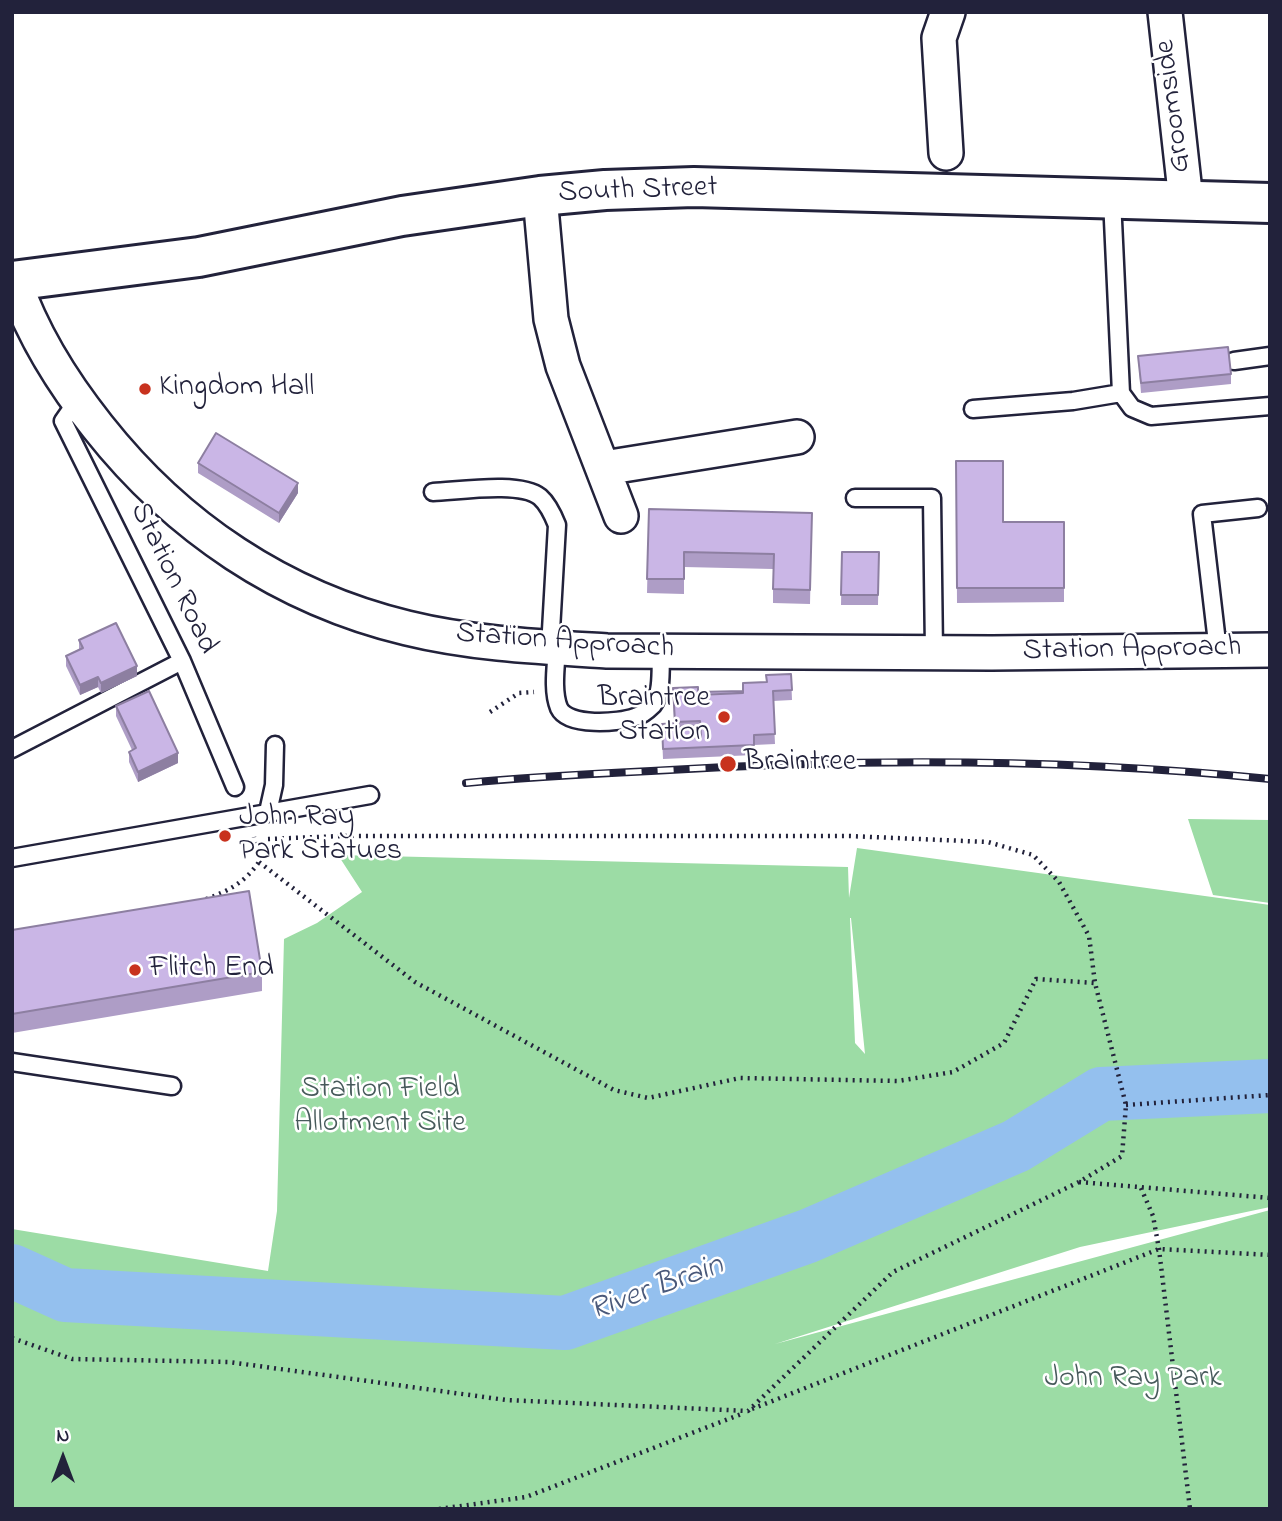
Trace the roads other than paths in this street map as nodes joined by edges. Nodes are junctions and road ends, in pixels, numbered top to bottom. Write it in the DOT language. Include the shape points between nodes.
graph roads {
  1 [pos="948,12"];
  2 [pos="1165,12"];
  3 [pos="946,153"];
  4 [pos="541,196"];
  5 [pos="1112,199"];
  6 [pos="1186,201"];
  7 [pos="1270,203"];
  8 [pos="13,281"];
  9 [pos="1270,356"];
  10 [pos="1234,361"];
  11 [pos="1121,393"];
  12 [pos="77,401"];
  13 [pos="1270,406"];
  14 [pos="973,409"];
  15 [pos="797,438"];
  16 [pos="604,468"];
  17 [pos="432,492"];
  18 [pos="855,498"];
  19 [pos="1258,508"];
  20 [pos="621,516"];
  21 [pos="554,648"];
  22 [pos="1270,650"];
  23 [pos="1218,651"];
  24 [pos="662,652"];
  25 [pos="933,652"];
  26 [pos="182,661"];
  27 [pos="275,746"];
  28 [pos="12,749"];
  29 [pos="235,787"];
  30 [pos="370,795"];
  31 [pos="268,812"];
  32 [pos="12,858"];
  33 [pos="12,1062"];
  34 [pos="172,1086"];
  1 -- 3 [label="street" via="939,38"];
  2 -- 6 [label="street, Groomside"];
  4 -- 5 [label="main road, South Street" via="694,187"];
  4 -- 8 [label="main road, South Street" via="402,216 199,257"];
  4 -- 16 [label="street" via="551,319 563,366"];
  5 -- 6 [label="main road, South Street"];
  5 -- 11 [label="lane"];
  6 -- 7 [label="main road, South Street"];
  8 -- 12 [label="street, Station Approach" via="41,346"];
  9 -- 10 [label="lane"];
  11 -- 13 [label="lane" via="1132,408 1151,415"];
  11 -- 14 [label="lane"];
  12 -- 21 [label="street, Station Approach" via="118,453 166,502 250,564 349,611 408,628"];
  12 -- 26 [label="lane, Station Road" via="63,422"];
  15 -- 16 [label="street"];
  16 -- 20 [label="street"];
  17 -- 21 [label="lane" via="522,489 539,497 551,511 557,525"];
  18 -- 25 [label="lane" via="932,498"];
  19 -- 23 [label="lane" via="1202,514"];
  21 -- 24 [label="street, Station Approach"];
  21 -- 24 [label="lane" via="559,709 568,718 587,721 645,713 655,703"];
  22 -- 23 [label="street, Station Approach"];
  23 -- 25 [label="street, Station Approach"];
  24 -- 25 [label="street, Station Approach"];
  26 -- 28 [label="lane"];
  26 -- 29 [label="lane, Station Road"];
  27 -- 31 [label="lane"];
  30 -- 31 [label="lane"];
  31 -- 32 [label="lane"];
  33 -- 34 [label="lane"];
}
